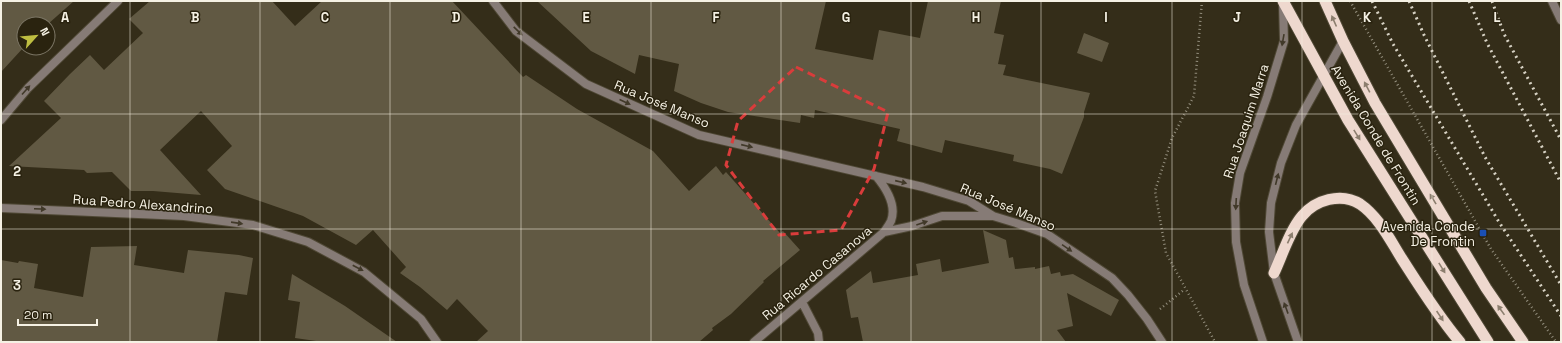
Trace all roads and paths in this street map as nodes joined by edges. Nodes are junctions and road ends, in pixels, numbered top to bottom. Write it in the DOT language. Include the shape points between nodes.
graph roads {
  1 [pos="118,1"];
  2 [pos="493,1"];
  3 [pos="1202,1"];
  4 [pos="1283,1"];
  5 [pos="1325,1"];
  6 [pos="1350,1"];
  7 [pos="1552,1"];
  8 [pos="1561,20"];
  9 [pos="1343,41"];
  10 [pos="1324,77"];
  11 [pos="1,120"];
  12 [pos="876,176"];
  13 [pos="1,208"];
  14 [pos="993,216"];
  15 [pos="884,232"];
  16 [pos="1274,273"];
  17 [pos="1185,289"];
  18 [pos="802,302"];
  19 [pos="1147,319"];
  20 [pos="437,342"];
  21 [pos="754,342"];
  22 [pos="819,342"];
  23 [pos="1162,342"];
  24 [pos="1215,342"];
  25 [pos="1263,342"];
  26 [pos="1298,342"];
  27 [pos="1460,342"];
  28 [pos="1488,342"];
  29 [pos="1524,342"];
  30 [pos="1556,342"];
  11 -- 1 [label="street, one-way" via="28,88"];
  2 -- 12 [label="street, Rua José Manso, one-way" via="516,31 586,84 606,94 699,135"];
  3 -- 17 [label="path" via="1194,96 1172,138 1154,191 1166,253"];
  4 -- 10 [label="highway, Avenida Conde de Frontin"];
  4 -- 25 [label="street, Rua Joaquim Marra, one-way" via="1284,41 1240,173 1235,203 1236,242 1243,278"];
  9 -- 5 [label="highway, Avenida Conde de Frontin, one-way"];
  6 -- 30 [label="path" via="1492,249"];
  7 -- 8 [label="street"];
  9 -- 10 [label="street"];
  29 -- 9 [label="highway, Avenida Conde de Frontin, one-way" via="1486,288 1375,103"];
  16 -- 10 [label="street, one-way" via="1269,232 1272,203 1281,163 1296,125"];
  10 -- 28 [label="highway, Avenida Conde de Frontin, one-way" via="1348,120"];
  12 -- 14 [label="street, Rua José Manso, one-way" via="969,201"];
  12 -- 15 [label="street" via="889,195 892,205 891,220"];
  13 -- 20 [label="street, Rua Pedro Alexandrino, one-way" via="184,216 253,225 308,242 364,272 421,319"];
  15 -- 14 [label="street, Rua Ricardo Casanova, one-way" via="942,216"];
  14 -- 19 [label="street, Rua José Manso, one-way" via="1047,234 1112,278"];
  15 -- 18 [label="street, Rua Ricardo Casanova"];
  26 -- 16 [label="street, one-way"];
  16 -- 27 [label="highway, one-way" via="1302,216 1320,202 1338,197 1359,203 1375,218"];
  17 -- 19 [label="path"];
  17 -- 24 [label="path"];
  18 -- 21 [label="street, Rua Ricardo Casanova"];
  18 -- 22 [label="street" via="818,332"];
  19 -- 23 [label="street, Rua José Manso"];
}
